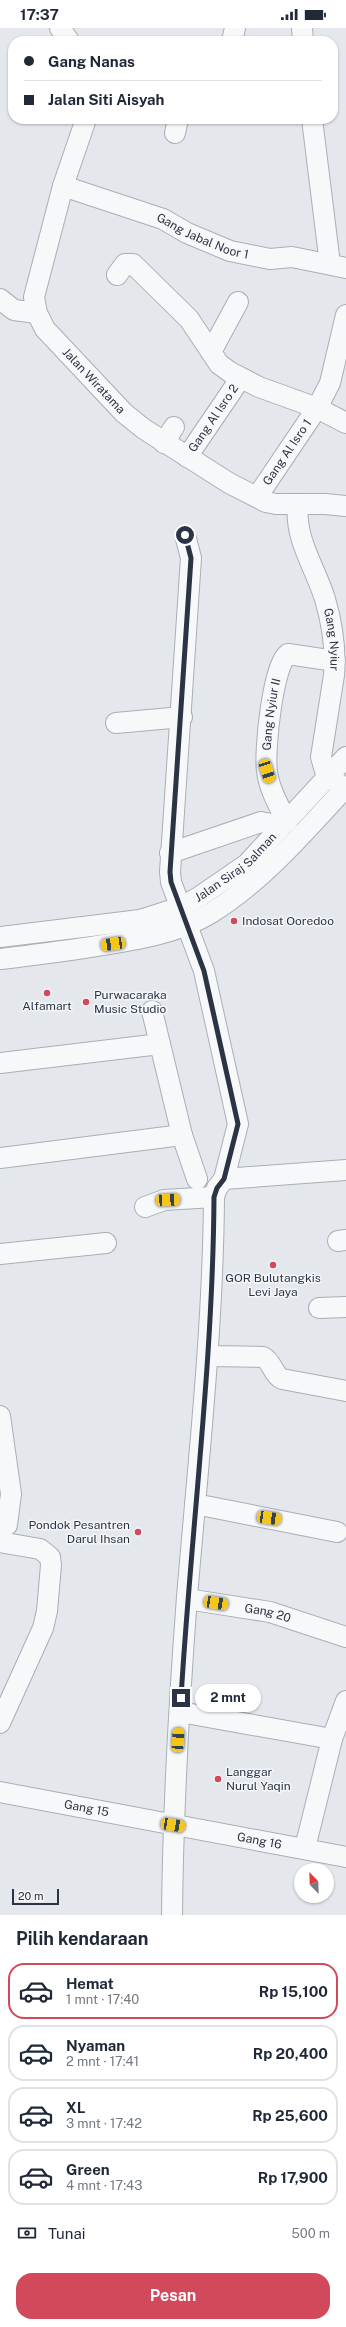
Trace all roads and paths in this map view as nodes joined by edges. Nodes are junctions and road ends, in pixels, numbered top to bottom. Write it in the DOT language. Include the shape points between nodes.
graph roads {
  1 [pos="84,124"];
  2 [pos="313,124"];
  3 [pos="63,186"];
  4 [pos="338,266"];
  5 [pos="117,275"];
  6 [pos="0,300"];
  7 [pos="238,302"];
  8 [pos="37,313"];
  9 [pos="346,315"];
  10 [pos="211,352"];
  11 [pos="240,379"];
  12 [pos="317,408"];
  13 [pos="346,423"];
  14 [pos="187,457"];
  15 [pos="257,497"];
  16 [pos="298,504"];
  17 [pos="346,506"];
  18 [pos="185,535"];
  19 [pos="335,661"];
  20 [pos="182,717"];
  21 [pos="116,723"];
  22 [pos="346,757"];
  23 [pos="329,776"];
  24 [pos="345,788"];
  25 [pos="283,826"];
  26 [pos="170,853"];
  27 [pos="184,916"];
  28 [pos="0,937"];
  29 [pos="0,958"];
  30 [pos="152,1011"];
  31 [pos="160,1044"];
  32 [pos="0,1063"];
  33 [pos="182,1134"];
  34 [pos="0,1158"];
  35 [pos="346,1170"];
  36 [pos="197,1179"];
  37 [pos="224,1179"];
  38 [pos="214,1197"];
  39 [pos="145,1207"];
  40 [pos="106,1242"];
  41 [pos="0,1254"];
  42 [pos="346,1307"];
  43 [pos="319,1308"];
  44 [pos="208,1356"];
  45 [pos="346,1390"];
  46 [pos="0,1416"];
  47 [pos="195,1504"];
  48 [pos="337,1532"];
  49 [pos="3,1533"];
  50 [pos="187,1599"];
  51 [pos="346,1637"];
  52 [pos="346,1701"];
  53 [pos="180,1712"];
  54 [pos="0,1723"];
  55 [pos="332,1739"];
  56 [pos="0,1792"];
  57 [pos="173,1825"];
  58 [pos="305,1848"];
  59 [pos="346,1857"];
  60 [pos="172,1915"];
  1 -- 3 [label="street, Jalan Wiratama"];
  2 -- 4 [label="street"];
  3 -- 4 [label="street, Gang Jabal Noor 1" via="163,219 187,233 230,251 256,258 292,257"];
  3 -- 8 [label="street, Jalan Wiratama" via="34,297"];
  5 -- 10 [label="street" via="124,264 133,264 189,319"];
  6 -- 8 [label="street" via="14,310"];
  7 -- 10 [label="street"];
  8 -- 14 [label="street, Jalan Wiratama" via="45,329 124,413 169,435"];
  9 -- 12 [label="street, Gang Al Isro 1" via="330,383"];
  10 -- 11 [label="street" via="219,364"];
  11 -- 12 [label="street"];
  11 -- 14 [label="street, Gang Al Isro 2"];
  12 -- 13 [label="street"];
  12 -- 15 [label="street, Gang Al Isro 1"];
  14 -- 15 [label="street, Jalan Wiratama"];
  15 -- 16 [label="street, Jalan Wiratama" via="276,504"];
  16 -- 17 [label="street, Jalan Wiratama"];
  16 -- 19 [label="street, Gang Nyiur" via="297,524 325,599"];
  18 -- 20 [label="street" via="191,558"];
  19 -- 23 [label="street, Gang Nyiur" via="321,757 322,766"];
  19 -- 25 [label="street, Gang Nyiur II" via="288,654 284,656 278,669 268,737 267,771"];
  20 -- 21 [label="street"];
  20 -- 26 [label="street"];
  22 -- 23 [label="street, Jalan Siraj Salman"];
  23 -- 24 [label="street"];
  23 -- 25 [label="street, Jalan Siraj Salman"];
  24 -- 27 [label="street, Jalan Siraj Salman" via="285,852 246,886 211,913"];
  25 -- 26 [label="street" via="260,822"];
  25 -- 27 [label="street, Jalan Siraj Salman" via="247,864"];
  26 -- 27 [label="street" via="171,882"];
  27 -- 28 [label="street, Jalan Siraj Salman"];
  27 -- 29 [label="street, Jalan Siraj Salman" via="140,939"];
  27 -- 37 [label="street" via="213,1009 238,1124"];
  30 -- 31 [label="street"];
  31 -- 32 [label="street"];
  31 -- 33 [label="street"];
  33 -- 34 [label="street"];
  33 -- 36 [label="street"];
  35 -- 37 [label="street"];
  37 -- 38 [label="street"];
  38 -- 39 [label="street" via="164,1200"];
  38 -- 44 [label="street"];
  40 -- 41 [label="street"];
  42 -- 43 [label="street"];
  44 -- 45 [label="street" via="263,1357 282,1379"];
  44 -- 47 [label="street"];
  46 -- 49 [label="street" via="11,1494"];
  47 -- 48 [label="street"];
  47 -- 50 [label="street"];
  49 -- 54 [label="street" via="40,1549 50,1557 51,1565 43,1628"];
  50 -- 51 [label="street, Gang 20" via="270,1612"];
  50 -- 53 [label="street"];
  52 -- 55 [label="street"];
  53 -- 55 [label="street"];
  53 -- 57 [label="street"];
  55 -- 58 [label="street"];
  56 -- 57 [label="street, Gang 15"];
  57 -- 58 [label="street, Gang 16"];
  57 -- 60 [label="street"];
  58 -- 59 [label="street, Gang 16"];
}
